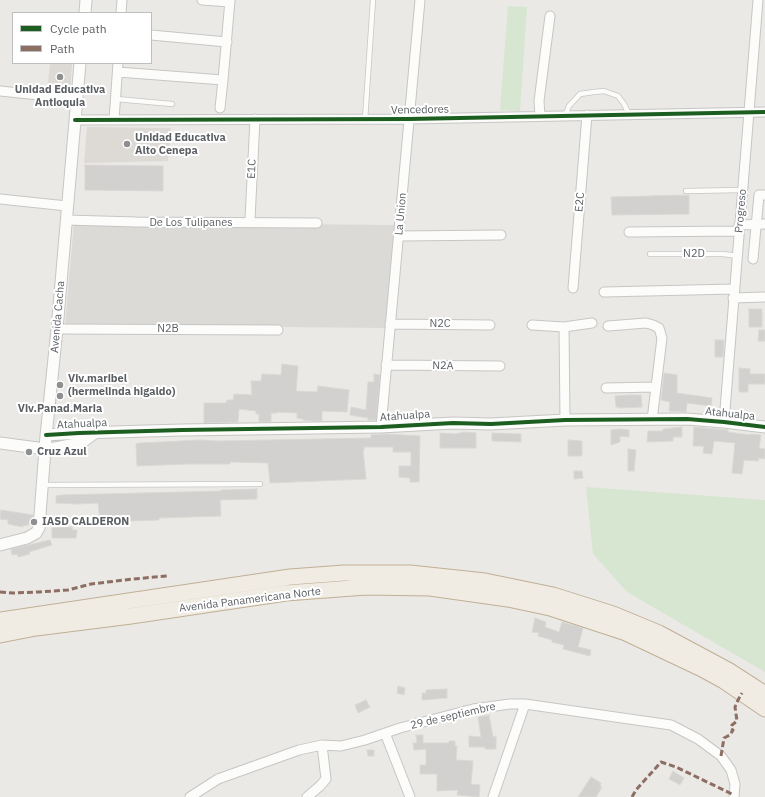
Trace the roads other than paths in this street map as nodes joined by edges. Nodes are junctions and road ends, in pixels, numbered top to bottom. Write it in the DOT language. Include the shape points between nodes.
graph roads {
  1 [pos="86,0"];
  2 [pos="122,0"];
  3 [pos="202,0"];
  4 [pos="373,0"];
  5 [pos="420,0"];
  6 [pos="758,0"];
  7 [pos="230,1"];
  8 [pos="85,12"];
  9 [pos="121,12"];
  10 [pos="550,16"];
  11 [pos="152,35"];
  12 [pos="227,42"];
  13 [pos="80,64"];
  14 [pos="118,67"];
  15 [pos="223,80"];
  16 [pos="0,92"];
  17 [pos="77,99"];
  18 [pos="116,99"];
  19 [pos="172,104"];
  20 [pos="220,108"];
  21 [pos="749,112"];
  22 [pos="765,112"];
  23 [pos="629,114"];
  24 [pos="588,115"];
  25 [pos="540,116"];
  26 [pos="565,116"];
  27 [pos="255,119"];
  28 [pos="409,119"];
  29 [pos="75,120"];
  30 [pos="114,120"];
  31 [pos="365,120"];
  32 [pos="742,190"];
  33 [pos="686,191"];
  34 [pos="765,195"];
  35 [pos="0,199"];
  36 [pos="67,206"];
  37 [pos="250,219"];
  38 [pos="66,220"];
  39 [pos="317,223"];
  40 [pos="761,225"];
  41 [pos="739,228"];
  42 [pos="630,232"];
  43 [pos="500,235"];
  44 [pos="399,236"];
  45 [pos="650,254"];
  46 [pos="738,256"];
  47 [pos="753,259"];
  48 [pos="573,288"];
  49 [pos="604,292"];
  50 [pos="734,293"];
  51 [pos="765,297"];
  52 [pos="592,323"];
  53 [pos="390,324"];
  54 [pos="490,325"];
  55 [pos="532,325"];
  56 [pos="608,326"];
  57 [pos="564,327"];
  58 [pos="57,329"];
  59 [pos="278,330"];
  60 [pos="386,366"];
  61 [pos="500,366"];
  62 [pos="656,387"];
  63 [pos="606,388"];
  64 [pos="565,420"];
  65 [pos="652,420"];
  66 [pos="724,422"];
  67 [pos="381,427"];
  68 [pos="765,427"];
  69 [pos="97,432"];
  70 [pos="46,435"];
  71 [pos="0,443"];
  72 [pos="45,449"];
  73 [pos="260,484"];
  74 [pos="42,485"];
  75 [pos="0,545"];
  76 [pos="0,620"];
  77 [pos="0,635"];
  78 [pos="765,694"];
  79 [pos="525,704"];
  80 [pos="765,709"];
  81 [pos="385,733"];
  82 [pos="322,745"];
  83 [pos="190,797"];
  84 [pos="307,797"];
  85 [pos="410,797"];
  86 [pos="492,797"];
  87 [pos="734,797"];
  1 -- 8 [label="street"];
  2 -- 9 [label="street"];
  3 -- 7 [label="street"];
  4 -- 31 [label="lane"];
  5 -- 28 [label="street, La Union"];
  6 -- 21 [label="street, Progreso"];
  7 -- 12 [label="street"];
  10 -- 25 [label="street" via="539,101"];
  11 -- 12 [label="street"];
  12 -- 15 [label="street"];
  13 -- 17 [label="street, Avenida Cacha"];
  14 -- 15 [label="street"];
  14 -- 18 [label="street"];
  15 -- 20 [label="street"];
  16 -- 17 [label="street"];
  17 -- 29 [label="street, Avenida Cacha"];
  18 -- 19 [label="lane"];
  18 -- 30 [label="street"];
  21 -- 22 [label="street, Vencedores"];
  21 -- 23 [label="street, Vencedores"];
  21 -- 32 [label="street, Progreso"];
  23 -- 24 [label="street, Vencedores"];
  23 -- 26 [label="lane" via="618,96 604,91 580,94 569,106"];
  24 -- 26 [label="street, Vencedores"];
  24 -- 48 [label="street, E2C"];
  25 -- 26 [label="street, Vencedores"];
  25 -- 28 [label="street, Vencedores"];
  27 -- 30 [label="street, Vencedores"];
  27 -- 31 [label="street, Vencedores"];
  27 -- 37 [label="street, E1C"];
  28 -- 31 [label="street, Vencedores"];
  28 -- 44 [label="street, La Union"];
  29 -- 30 [label="street, Vencedores"];
  29 -- 36 [label="street, Avenida Cacha"];
  32 -- 33 [label="lane"];
  32 -- 41 [label="street, Progreso"];
  34 -- 40 [label="street" via="759,195"];
  35 -- 36 [label="street"];
  36 -- 38 [label="street, Avenida Cacha"];
  38 -- 39 [label="street, De Los Tulipanes"];
  38 -- 58 [label="street, Avenida Cacha"];
  40 -- 41 [label="street"];
  40 -- 47 [label="street"];
  41 -- 42 [label="street"];
  41 -- 46 [label="street, Progreso"];
  43 -- 44 [label="street"];
  44 -- 53 [label="street, La Union"];
  45 -- 46 [label="lane, N2D"];
  46 -- 50 [label="street, Progreso"];
  49 -- 50 [label="street"];
  50 -- 51 [label="street"];
  50 -- 66 [label="street, Progreso"];
  52 -- 57 [label="street"];
  53 -- 54 [label="street, N2C"];
  53 -- 60 [label="street, La Union"];
  55 -- 57 [label="street"];
  56 -- 62 [label="street" via="646,323 659,328 662,338"];
  57 -- 64 [label="street"];
  58 -- 59 [label="street, N2B"];
  58 -- 70 [label="street, Avenida Cacha"];
  60 -- 61 [label="street, N2A"];
  60 -- 67 [label="street, La Union"];
  62 -- 63 [label="street"];
  62 -- 65 [label="street"];
  64 -- 65 [label="street, Atahualpa"];
  64 -- 67 [label="street, Atahualpa" via="490,424 453,422"];
  65 -- 66 [label="street, Atahualpa"];
  66 -- 68 [label="street, Atahualpa"];
  67 -- 69 [label="street, Atahualpa"];
  69 -- 70 [label="street, Atahualpa"];
  69 -- 72 [label="street, Atahualpa" via="72,446"];
  70 -- 72 [label="street, Avenida Cacha"];
  71 -- 72 [label="street, Atahualpa"];
  72 -- 74 [label="street, Avenida Cacha"];
  73 -- 74 [label="lane"];
  74 -- 75 [label="street, Avenida Cacha" via="38,530 27,538"];
  76 -- 78 [label="highway, Avenida Panamericana Norte" via="290,577 344,573 410,573 485,581 553,594 613,614 666,637 728,670"];
  77 -- 80 [label="highway, Avenida Panamericana Norte" via="286,593 366,587 430,588 485,595 550,608 626,634 707,672"];
  79 -- 81 [label="street, 29 de septiembre" via="473,709"];
  79 -- 86 [label="street"];
  79 -- 87 [label="street, 29 de septiembre" via="671,725 698,739 722,756 731,770"];
  81 -- 82 [label="street, 29 de septiembre" via="341,746"];
  81 -- 85 [label="street"];
  82 -- 83 [label="street, 29 de septiembre" via="299,750 218,779"];
  82 -- 84 [label="street" via="326,779"];
}
